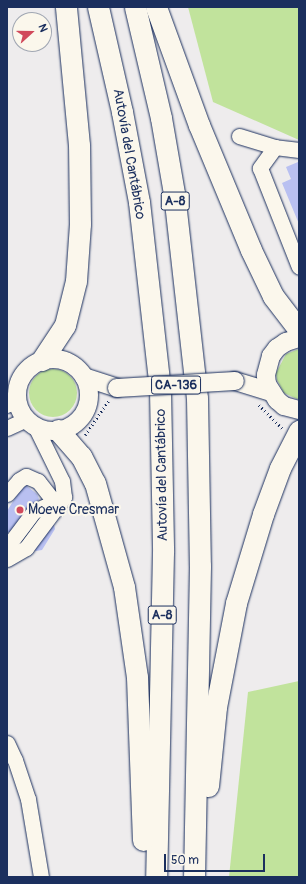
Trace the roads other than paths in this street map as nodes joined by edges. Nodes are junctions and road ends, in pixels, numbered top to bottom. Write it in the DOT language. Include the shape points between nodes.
graph roads {
  1 [pos="66,7"];
  2 [pos="98,7"];
  3 [pos="135,7"];
  4 [pos="156,7"];
  5 [pos="239,136"];
  6 [pos="275,148"];
  7 [pos="299,150"];
  8 [pos="299,267"];
  9 [pos="299,330"];
  10 [pos="299,338"];
  11 [pos="42,360"];
  12 [pos="267,366"];
  13 [pos="84,377"];
  14 [pos="235,381"];
  15 [pos="271,392"];
  16 [pos="113,393"];
  17 [pos="12,399"];
  18 [pos="88,400"];
  19 [pos="299,410"];
  20 [pos="31,422"];
  21 [pos="7,428"];
  22 [pos="58,430"];
  23 [pos="299,431"];
  24 [pos="7,494"];
  25 [pos="60,499"];
  26 [pos="7,547"];
  27 [pos="7,559"];
  28 [pos="7,743"];
  29 [pos="41,877"];
  30 [pos="144,877"];
  31 [pos="156,877"];
  32 [pos="194,877"];
  33 [pos="204,877"];
  1 -- 11 [label="highway" via="80,145 80,224 76,281 65,325"];
  2 -- 31 [label="highway, Autovía del Cantábrico / A-8" via="139,202 160,390 163,552"];
  3 -- 32 [label="highway, A-8" via="161,118 174,193 197,398 200,566"];
  4 -- 9 [label="highway" via="199,125 251,250 273,296"];
  5 -- 6 [label="street"];
  6 -- 7 [label="street"];
  6 -- 8 [label="street" via="260,168"];
  10 -- 12 [label="main road" via="277,348"];
  11 -- 13 [label="main road" via="66,361 76,367"];
  11 -- 17 [label="main road" via="24,373"];
  12 -- 14 [label="main road"];
  12 -- 15 [label="main road" via="266,379"];
  13 -- 16 [label="main road"];
  13 -- 18 [label="main road"];
  14 -- 15 [label="main road"];
  14 -- 16 [label="main road, CA-136, bridge"];
  15 -- 19 [label="main road" via="284,406"];
  16 -- 18 [label="main road"];
  17 -- 20 [label="main road"];
  18 -- 22 [label="main road" via="78,420"];
  20 -- 21 [label="street"];
  20 -- 22 [label="main road" via="46,430"];
  20 -- 25 [label="street" via="62,481"];
  22 -- 30 [label="highway" via="81,456 95,483 124,587 137,677"];
  23 -- 33 [label="highway" via="280,468 262,514 228,636 216,707 209,772"];
  24 -- 25 [label="street" via="26,476 33,477 53,500"];
  25 -- 26 [label="street" via="34,511"];
  25 -- 27 [label="street" via="26,548"];
  28 -- 29 [label="street" via="28,799"];
}
